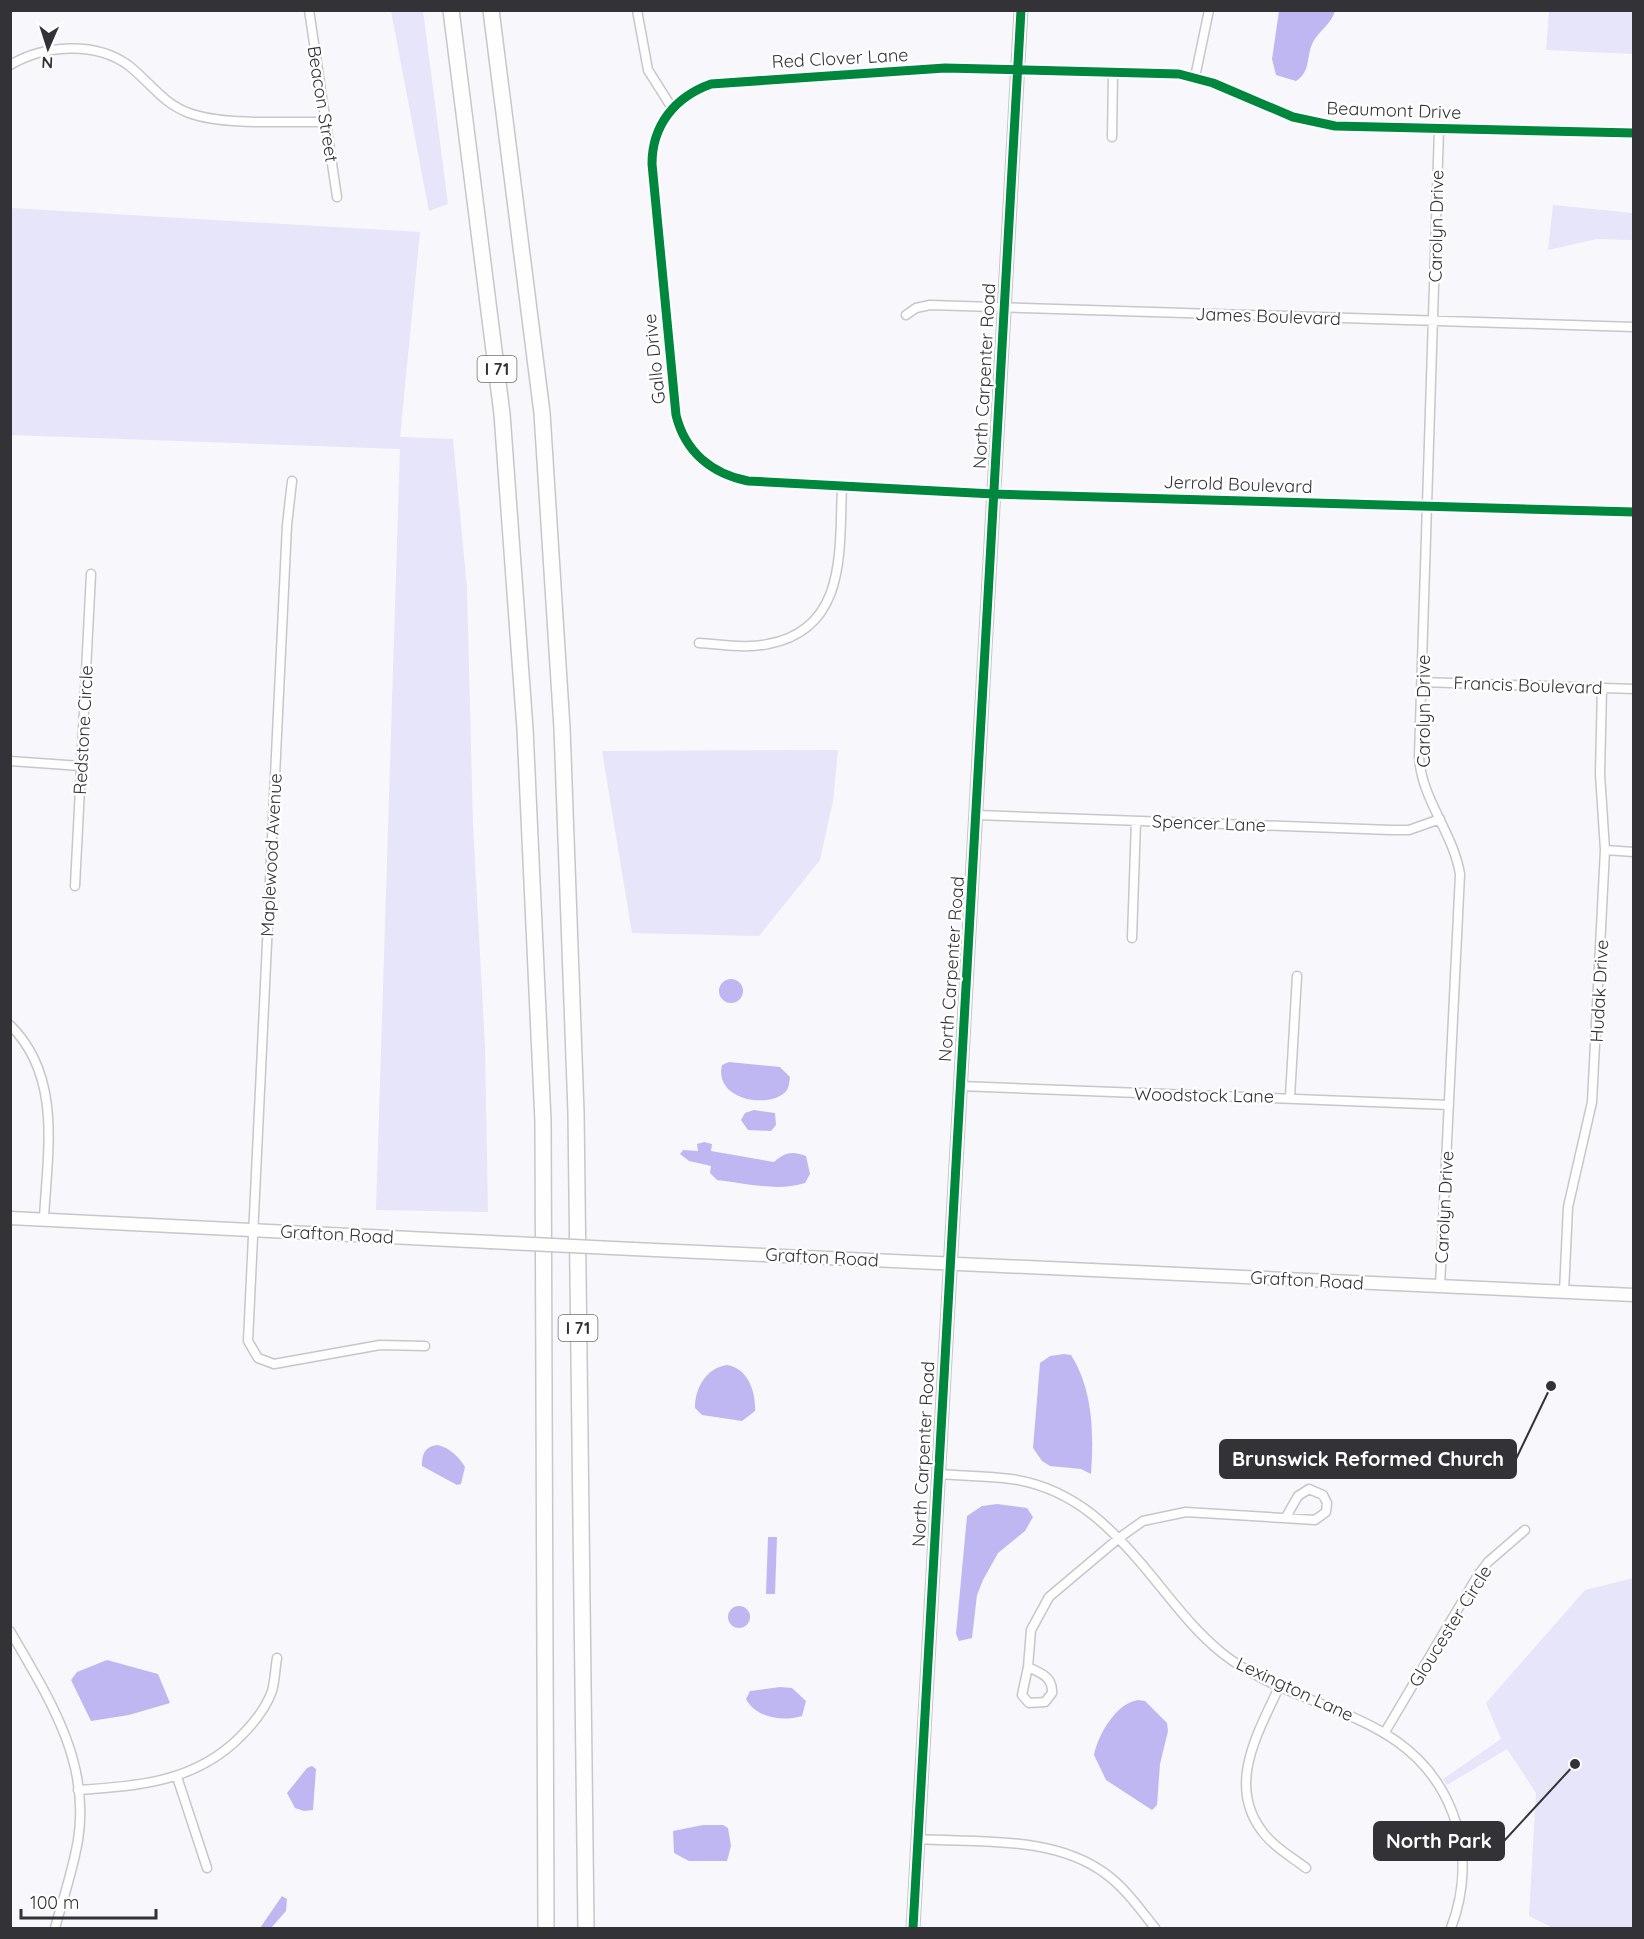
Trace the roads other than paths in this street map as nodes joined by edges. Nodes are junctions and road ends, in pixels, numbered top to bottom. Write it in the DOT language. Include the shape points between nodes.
graph roads {
  1 [pos="309,10"];
  2 [pos="451,10"];
  3 [pos="491,10"];
  4 [pos="637,10"];
  5 [pos="1021,10"];
  6 [pos="1209,10"];
  7 [pos="10,65"];
  8 [pos="1018,70"];
  9 [pos="1113,72"];
  10 [pos="1195,77"];
  11 [pos="672,108"];
  12 [pos="326,122"];
  13 [pos="1438,129"];
  14 [pos="1634,133"];
  15 [pos="1112,137"];
  16 [pos="337,197"];
  17 [pos="1004,309"];
  18 [pos="906,315"];
  19 [pos="1434,321"];
  20 [pos="1634,327"];
  21 [pos="292,481"];
  22 [pos="842,487"];
  23 [pos="993,494"];
  24 [pos="1428,506"];
  25 [pos="1634,512"];
  26 [pos="91,574"];
  27 [pos="699,643"];
  28 [pos="1422,682"];
  29 [pos="1602,688"];
  30 [pos="1634,689"];
  31 [pos="10,761"];
  32 [pos="81,766"];
  33 [pos="977,815"];
  34 [pos="1440,819"];
  35 [pos="1136,821"];
  36 [pos="1605,850"];
  37 [pos="1634,852"];
  38 [pos="75,886"];
  39 [pos="1132,938"];
  40 [pos="1297,976"];
  41 [pos="10,1025"];
  42 [pos="960,1086"];
  43 [pos="1290,1097"];
  44 [pos="1449,1105"];
  45 [pos="10,1218"];
  46 [pos="44,1220"];
  47 [pos="253,1230"];
  48 [pos="951,1264"];
  49 [pos="1440,1286"];
  50 [pos="1564,1292"];
  51 [pos="1634,1295"];
  52 [pos="425,1346"];
  53 [pos="939,1474"];
  54 [pos="1286,1517"];
  55 [pos="1525,1530"];
  56 [pos="1119,1538"];
  57 [pos="10,1630"];
  58 [pos="277,1658"];
  59 [pos="1028,1667"];
  60 [pos="1280,1685"];
  61 [pos="1385,1732"];
  62 [pos="177,1777"];
  63 [pos="78,1790"];
  64 [pos="918,1839"];
  65 [pos="207,1868"];
  66 [pos="1306,1868"];
  67 [pos="55,1929"];
  68 [pos="546,1929"];
  69 [pos="586,1929"];
  70 [pos="913,1929"];
  71 [pos="1155,1929"];
  72 [pos="1451,1929"];
  1 -- 12 [label="street, Beacon Street"];
  2 -- 68 [label="highway, I 71" via="502,414 525,740 543,1121"];
  3 -- 69 [label="highway, I 71" via="542,412 562,728 576,1112"];
  4 -- 11 [label="street" via="648,70"];
  5 -- 8 [label="street, North Carpenter Road"];
  6 -- 10 [label="street"];
  7 -- 12 [label="street" via="46,51 91,50 128,65 164,100 190,114 220,119"];
  8 -- 9 [label="street, Beaumont Drive"];
  8 -- 11 [label="street, Red Clover Lane" via="945,68 724,81 697,90"];
  8 -- 17 [label="street, North Carpenter Road"];
  9 -- 10 [label="street, Beaumont Drive"];
  9 -- 15 [label="street"];
  10 -- 13 [label="street, Beaumont Drive" via="1314,123"];
  11 -- 22 [label="street, Gallo Drive" via="656,137 652,171 674,405 682,432 698,457 725,475 748,481"];
  12 -- 16 [label="street, Beacon Street"];
  13 -- 14 [label="street, Beaumont Drive"];
  13 -- 19 [label="street, Carolyn Drive"];
  17 -- 18 [label="street, James Boulevard" via="930,305"];
  17 -- 19 [label="street, James Boulevard"];
  17 -- 23 [label="street, North Carpenter Road"];
  19 -- 20 [label="street, James Boulevard"];
  19 -- 24 [label="street, Carolyn Drive"];
  21 -- 47 [label="street, Maplewood Avenue" via="286,536"];
  22 -- 23 [label="street, Jerrold Boulevard"];
  22 -- 27 [label="street" via="838,571 830,598 814,621 792,636 766,645"];
  23 -- 24 [label="street, Jerrold Boulevard"];
  23 -- 33 [label="street, North Carpenter Road"];
  24 -- 25 [label="street, Jerrold Boulevard"];
  24 -- 28 [label="street, Carolyn Drive"];
  26 -- 32 [label="street, Redstone Circle"];
  28 -- 29 [label="street, Francis Boulevard"];
  28 -- 34 [label="street, Carolyn Drive" via="1420,769"];
  29 -- 30 [label="street, Francis Boulevard"];
  29 -- 36 [label="street, Hudak Drive" via="1600,774"];
  31 -- 32 [label="street"];
  32 -- 38 [label="street, Redstone Circle"];
  33 -- 35 [label="street, Spencer Lane"];
  33 -- 42 [label="street, North Carpenter Road"];
  34 -- 35 [label="street, Spencer Lane" via="1409,830"];
  34 -- 44 [label="street, Carolyn Drive" via="1455,848 1460,874"];
  35 -- 39 [label="street"];
  36 -- 37 [label="street"];
  36 -- 50 [label="street, Hudak Drive" via="1592,1102 1568,1207"];
  40 -- 43 [label="street"];
  41 -- 46 [label="street" via="33,1055 46,1090 49,1120"];
  42 -- 43 [label="street, Woodstock Lane"];
  42 -- 48 [label="street, North Carpenter Road"];
  43 -- 44 [label="street, Woodstock Lane"];
  44 -- 49 [label="street, Carolyn Drive"];
  45 -- 46 [label="street, Grafton Road"];
  46 -- 47 [label="street, Grafton Road"];
  47 -- 48 [label="street, Grafton Road, bridge"];
  47 -- 52 [label="street, Maplewood Avenue" via="248,1341 261,1361 279,1364 380,1345"];
  48 -- 49 [label="street, Grafton Road"];
  48 -- 53 [label="street, North Carpenter Road"];
  49 -- 50 [label="street, Grafton Road"];
  50 -- 51 [label="street, Grafton Road"];
  53 -- 56 [label="street, Lexington Lane" via="1010,1479 1052,1490 1073,1499"];
  53 -- 64 [label="street, North Carpenter Road"];
  54 -- 54 [label="street" via="1315,1521 1322,1518 1327,1503 1323,1495 1309,1489 1302,1491"];
  54 -- 56 [label="street" via="1171,1513 1143,1521"];
  55 -- 61 [label="street, Gloucester Circle" via="1478,1575"];
  56 -- 59 [label="street" via="1049,1597 1031,1630"];
  56 -- 60 [label="street, Lexington Lane" via="1207,1640 1239,1665"];
  57 -- 63 [label="street" via="65,1731"];
  58 -- 62 [label="street" via="272,1691 246,1731 213,1759"];
  59 -- 59 [label="street" via="1022,1695 1029,1703 1045,1702 1052,1693 1051,1683 1045,1675"];
  60 -- 61 [label="street, Lexington Lane"];
  60 -- 66 [label="street" via="1248,1756 1245,1779 1253,1814 1264,1834"];
  61 -- 72 [label="street, Lexington Lane" via="1430,1770 1456,1823 1463,1879"];
  62 -- 63 [label="street" via="142,1785"];
  62 -- 65 [label="street"];
  63 -- 67 [label="street" via="78,1840"];
  64 -- 70 [label="street, North Carpenter Road"];
  64 -- 71 [label="street" via="1037,1846 1074,1856 1120,1886"];
}
